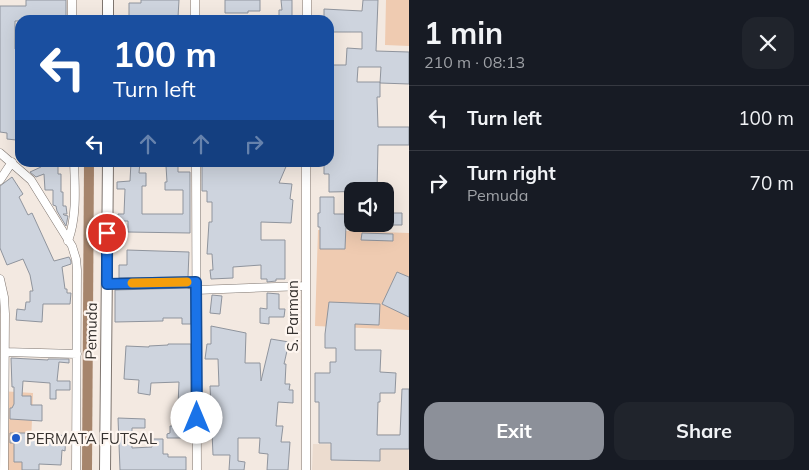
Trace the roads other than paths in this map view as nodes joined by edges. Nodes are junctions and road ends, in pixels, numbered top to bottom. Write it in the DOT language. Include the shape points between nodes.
graph roads {
  1 [pos="72,0"];
  2 [pos="108,0"];
  3 [pos="195,0"];
  4 [pos="307,0"];
  5 [pos="72,15"];
  6 [pos="108,15"];
  7 [pos="195,15"];
  8 [pos="306,15"];
  9 [pos="0,153"];
  10 [pos="12,162"];
  11 [pos="15,165"];
  12 [pos="17,167"];
  13 [pos="74,167"];
  14 [pos="108,167"];
  15 [pos="196,167"];
  16 [pos="306,167"];
  17 [pos="0,180"];
  18 [pos="68,241"];
  19 [pos="0,279"];
  20 [pos="107,284"];
  21 [pos="196,286"];
  22 [pos="306,286"];
  23 [pos="5,352"];
  24 [pos="77,354"];
  25 [pos="4,470"];
  26 [pos="76,470"];
  27 [pos="105,470"];
  28 [pos="197,470"];
  29 [pos="306,470"];
  1 -- 5 [label="street"];
  2 -- 6 [label="street"];
  3 -- 7 [label="street"];
  4 -- 8 [label="street"];
  9 -- 10 [label="street"];
  10 -- 11 [label="street"];
  10 -- 17 [label="street"];
  12 -- 18 [label="street" via="31,180"];
  13 -- 18 [label="street" via="72,228"];
  14 -- 20 [label="street, Pemuda"];
  15 -- 21 [label="street"];
  16 -- 22 [label="street, S. Parman"];
  18 -- 24 [label="street" via="77,270"];
  19 -- 23 [label="street" via="5,306"];
  20 -- 21 [label="street"];
  20 -- 27 [label="street, Pemuda"];
  21 -- 22 [label="street"];
  21 -- 28 [label="street"];
  22 -- 29 [label="street, S. Parman"];
  23 -- 24 [label="street"];
  23 -- 25 [label="street"];
  24 -- 26 [label="street"];
}
